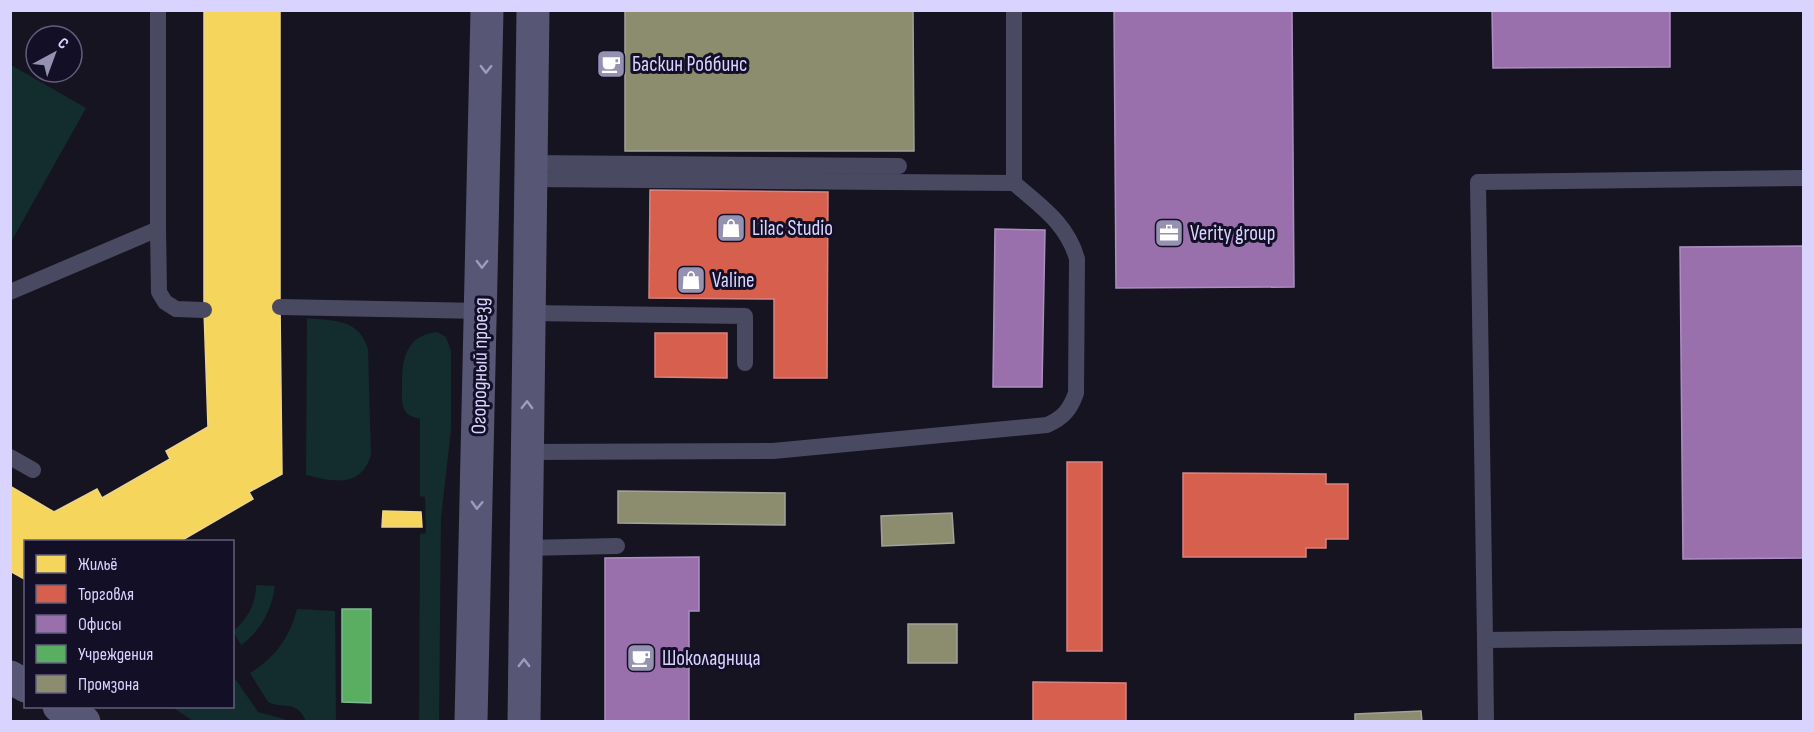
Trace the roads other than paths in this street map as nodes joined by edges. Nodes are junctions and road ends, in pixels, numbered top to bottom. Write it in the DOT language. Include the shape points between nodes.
graph roads {
  1 [pos="158,10"];
  2 [pos="487,10"];
  3 [pos="533,10"];
  4 [pos="1014,10"];
  5 [pos="899,166"];
  6 [pos="530,171"];
  7 [pos="1803,178"];
  8 [pos="1014,183"];
  9 [pos="158,229"];
  10 [pos="10,292"];
  11 [pos="280,307"];
  12 [pos="204,310"];
  13 [pos="480,311"];
  14 [pos="529,313"];
  15 [pos="745,363"];
  16 [pos="527,452"];
  17 [pos="10,457"];
  18 [pos="33,470"];
  19 [pos="618,546"];
  20 [pos="525,548"];
  21 [pos="1803,636"];
  22 [pos="1485,640"];
  23 [pos="10,677"];
  24 [pos="24,685"];
  25 [pos="62,708"];
  26 [pos="84,722"];
  27 [pos="471,722"];
  28 [pos="524,722"];
  29 [pos="1486,722"];
  1 -- 9 [label="lane"];
  2 -- 13 [label="main road, Огородный проезд, one-way"];
  3 -- 6 [label="main road"];
  4 -- 8 [label="lane"];
  5 -- 6 [label="lane"];
  6 -- 8 [label="lane"];
  6 -- 14 [label="main road"];
  7 -- 22 [label="lane" via="1478,182"];
  8 -- 16 [label="lane" via="1058,222 1077,259 1076,393 1072,405 1058,420 773,451"];
  9 -- 10 [label="lane"];
  9 -- 12 [label="lane" via="159,292 176,309"];
  11 -- 13 [label="lane"];
  13 -- 27 [label="main road, Огородный проезд, one-way"];
  14 -- 15 [label="lane" via="745,316"];
  16 -- 14 [label="main road, one-way"];
  16 -- 20 [label="main road"];
  17 -- 18 [label="lane"];
  19 -- 20 [label="lane"];
  28 -- 20 [label="main road, one-way"];
  21 -- 22 [label="lane"];
  22 -- 29 [label="lane"];
  23 -- 24 [label="main road"];
  25 -- 26 [label="main road"];
}
